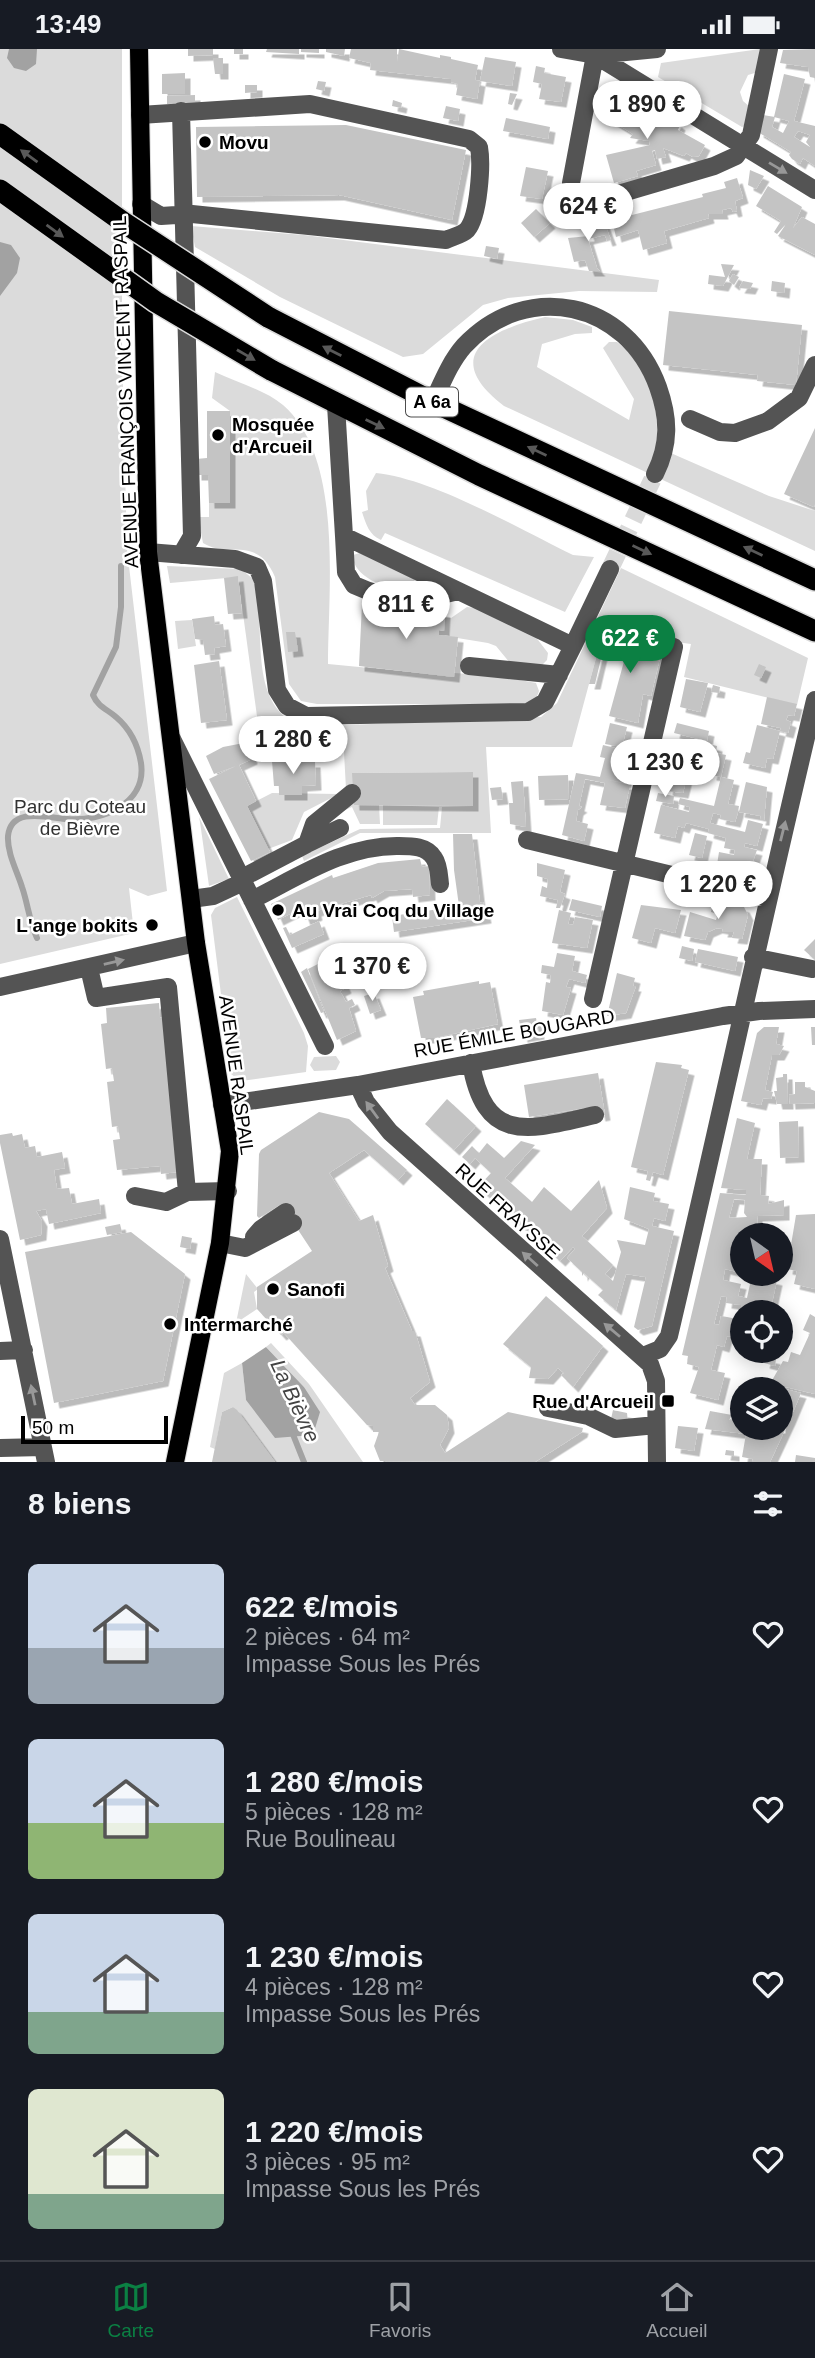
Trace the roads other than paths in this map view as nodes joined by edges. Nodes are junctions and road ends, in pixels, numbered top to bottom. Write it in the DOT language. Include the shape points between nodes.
graph roads {
  1 [pos="139,49"];
  2 [pos="561,49"];
  3 [pos="657,49"];
  4 [pos="769,49"];
  5 [pos="595,55"];
  6 [pos="181,111"];
  7 [pos="140,115"];
  8 [pos="0,134"];
  9 [pos="744,147"];
  10 [pos="0,190"];
  11 [pos="815,190"];
  12 [pos="141,204"];
  13 [pos="182,214"];
  14 [pos="815,365"];
  15 [pos="433,402"];
  16 [pos="336,405"];
  17 [pos="690,419"];
  18 [pos="655,474"];
  19 [pos="344,536"];
  20 [pos="148,552"];
  21 [pos="181,555"];
  22 [pos="610,569"];
  23 [pos="815,580"];
  24 [pos="458,590"];
  25 [pos="815,631"];
  26 [pos="573,646"];
  27 [pos="674,647"];
  28 [pos="469,666"];
  29 [pos="559,675"];
  30 [pos="815,700"];
  31 [pos="169,733"];
  32 [pos="352,793"];
  33 [pos="340,828"];
  34 [pos="527,840"];
  35 [pos="307,844"];
  36 [pos="626,863"];
  37 [pos="242,880"];
  38 [pos="440,884"];
  39 [pos="767,898"];
  40 [pos="191,899"];
  41 [pos="252,900"];
  42 [pos="197,943"];
  43 [pos="753,957"];
  44 [pos="89,968"];
  45 [pos="812,969"];
  46 [pos="0,987"];
  47 [pos="593,999"];
  48 [pos="815,1009"];
  49 [pos="742,1013"];
  50 [pos="325,1046"];
  51 [pos="471,1063"];
  52 [pos="358,1085"];
  53 [pos="222,1105"];
  54 [pos="595,1115"];
  55 [pos="228,1191"];
  56 [pos="187,1192"];
  57 [pos="135,1196"];
  58 [pos="293,1222"];
  59 [pos="0,1239"];
  60 [pos="220,1243"];
  61 [pos="23,1350"];
  62 [pos="0,1351"];
  63 [pos="643,1356"];
  64 [pos="548,1408"];
  65 [pos="656,1425"];
  66 [pos="0,1448"];
  67 [pos="45,1455"];
  68 [pos="175,1462"];
  69 [pos="657,1462"];
  1 -- 7 [label="main road, AVENUE FRANÇOIS VINCENT RASPAIL"];
  2 -- 5 [label="street"];
  3 -- 5 [label="street"];
  4 -- 9 [label="street" via="751,135"];
  5 -- 9 [label="street"];
  5 -- 9 [label="street" via="571,183 579,199 595,201 714,166"];
  6 -- 7 [label="street"];
  6 -- 13 [label="street"];
  6 -- 13 [label="street" via="310,104 469,139 479,147 481,160 474,217 466,231 446,240"];
  7 -- 12 [label="main road, AVENUE FRANÇOIS VINCENT RASPAIL"];
  15 -- 8 [label="highway, A 6a, one-way, bridge" via="268,317 122,222"];
  9 -- 11 [label="street, one-way"];
  10 -- 16 [label="highway, A 6a, one-way, bridge" via="156,302"];
  12 -- 13 [label="street" via="161,216"];
  12 -- 20 [label="main road, AVENUE FRANÇOIS VINCENT RASPAIL"];
  13 -- 21 [label="street" via="190,357 192,536"];
  14 -- 17 [label="street" via="799,398 758,425 735,433 720,432"];
  15 -- 18 [label="street" via="458,354 489,326 526,311 590,312 625,333 654,375 667,430 663,459"];
  23 -- 15 [label="highway, A 6a, one-way"];
  16 -- 19 [label="street"];
  16 -- 25 [label="highway, A 6a, one-way"];
  19 -- 24 [label="street"];
  19 -- 24 [label="street" via="346,572 354,585 397,599 433,598"];
  20 -- 21 [label="street"];
  20 -- 31 [label="main road, AVENUE FRANÇOIS VINCENT RASPAIL"];
  21 -- 29 [label="street" via="252,563 261,574 277,690 299,715 528,712 545,702"];
  22 -- 26 [label="street"];
  24 -- 26 [label="street"];
  26 -- 29 [label="street"];
  27 -- 36 [label="street"];
  28 -- 29 [label="street"];
  39 -- 30 [label="street, one-way"];
  31 -- 37 [label="street"];
  31 -- 40 [label="main road, AVENUE RASPAIL"];
  32 -- 35 [label="street" via="314,824"];
  33 -- 35 [label="street"];
  34 -- 36 [label="street"];
  35 -- 37 [label="street"];
  36 -- 39 [label="street"];
  36 -- 47 [label="street"];
  37 -- 40 [label="street" via="223,892"];
  37 -- 41 [label="street"];
  38 -- 41 [label="street" via="437,864 428,851 375,845 341,855"];
  39 -- 43 [label="street"];
  40 -- 42 [label="main road, AVENUE RASPAIL"];
  41 -- 50 [label="street"];
  44 -- 42 [label="street, one-way"];
  42 -- 53 [label="main road, AVENUE RASPAIL"];
  43 -- 45 [label="street"];
  43 -- 49 [label="street"];
  44 -- 46 [label="street"];
  44 -- 56 [label="street" via="96,998 168,987"];
  48 -- 49 [label="street, RUE ÉMILE BOUGARD"];
  49 -- 51 [label="street, RUE ÉMILE BOUGARD"];
  49 -- 63 [label="street" via="669,1336 660,1349"];
  51 -- 52 [label="street, RUE ÉMILE BOUGARD"];
  51 -- 54 [label="street" via="478,1092 504,1123 526,1129"];
  52 -- 53 [label="street, RUE ÉMILE BOUGARD"];
  63 -- 52 [label="street, RUE FRAYSSE, one-way" via="390,1132"];
  53 -- 55 [label="main road, AVENUE RASPAIL" via="230,1150"];
  55 -- 56 [label="street"];
  55 -- 60 [label="main road, AVENUE RASPAIL"];
  56 -- 57 [label="street" via="166,1202"];
  58 -- 60 [label="street" via="245,1248"];
  59 -- 61 [label="street"];
  60 -- 68 [label="main road, AVENUE RASPAIL"];
  61 -- 62 [label="street"];
  67 -- 61 [label="street, one-way"];
  63 -- 65 [label="street" via="655,1373"];
  64 -- 65 [label="street" via="588,1416 615,1429"];
  65 -- 69 [label="street"];
  66 -- 67 [label="street"];
}
